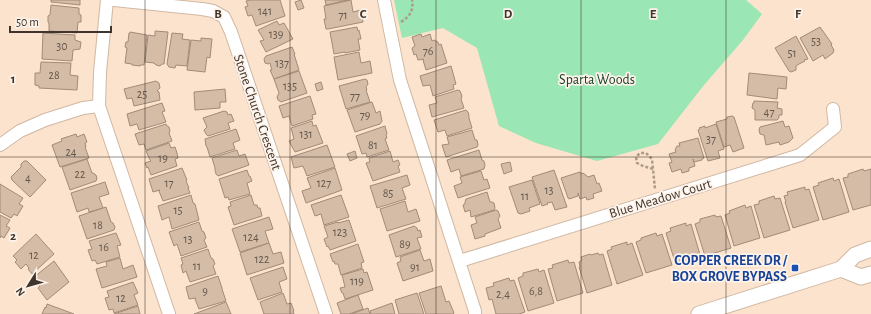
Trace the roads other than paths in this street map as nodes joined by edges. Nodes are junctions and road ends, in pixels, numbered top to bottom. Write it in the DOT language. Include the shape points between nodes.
graph roads {
  1 [pos="107,0"];
  2 [pos="114,0"];
  3 [pos="384,0"];
  4 [pos="99,106"];
  5 [pos="833,109"];
  6 [pos="0,145"];
  7 [pos="871,249"];
  8 [pos="460,261"];
  9 [pos="841,269"];
  10 [pos="871,274"];
  11 [pos="169,314"];
  12 [pos="326,314"];
  13 [pos="476,314"];
  14 [pos="699,314"];
  1 -- 4 [label="street"];
  2 -- 12 [label="street, Stone Church Crescent" via="202,9 224,17"];
  3 -- 8 [label="street" via="400,80"];
  4 -- 6 [label="street" via="83,108 45,120 20,131"];
  4 -- 11 [label="street"];
  5 -- 8 [label="street, Blue Meadow Court" via="835,128 800,155"];
  7 -- 9 [label="street" via="855,255"];
  8 -- 13 [label="street"];
  9 -- 10 [label="street" via="860,277"];
  9 -- 14 [label="street"];
}
